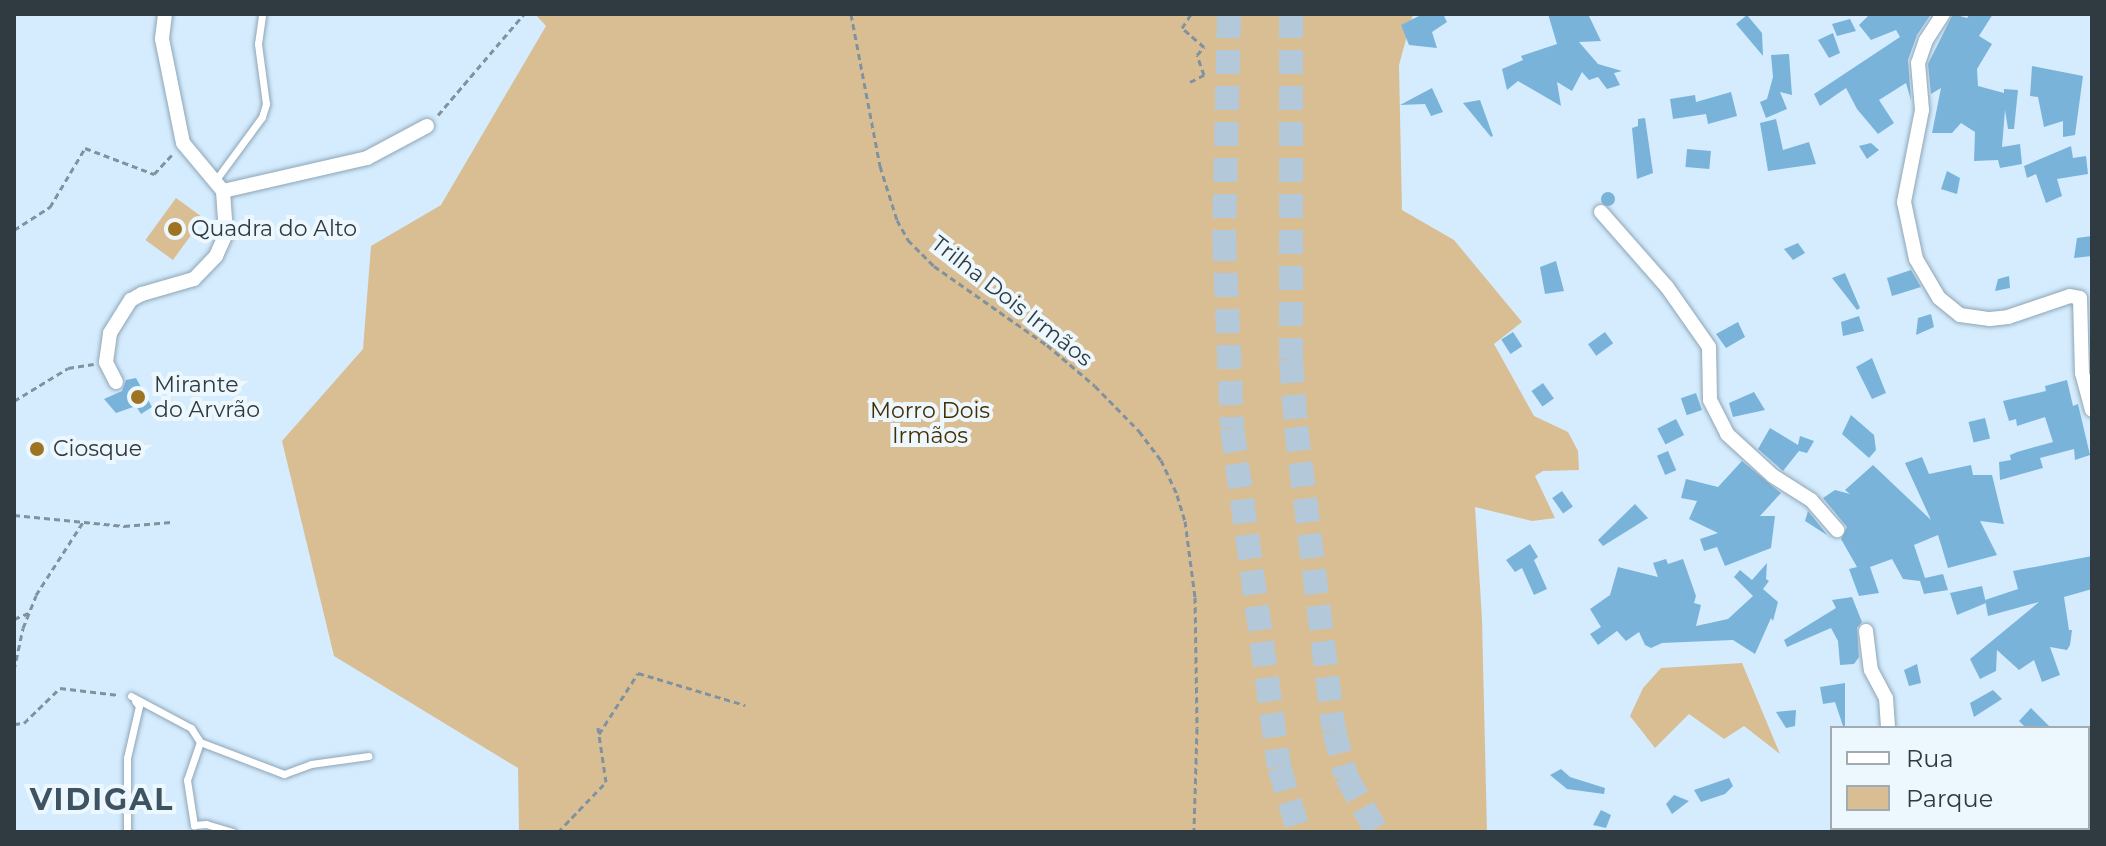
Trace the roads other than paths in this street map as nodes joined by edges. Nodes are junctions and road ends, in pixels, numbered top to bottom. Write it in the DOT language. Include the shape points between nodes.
graph roads {
  1 [pos="165,14"];
  2 [pos="262,14"];
  3 [pos="1943,14"];
  4 [pos="427,126"];
  5 [pos="219,186"];
  6 [pos="1601,212"];
  7 [pos="116,382"];
  8 [pos="2092,410"];
  9 [pos="1837,530"];
  10 [pos="1866,631"];
  11 [pos="1888,726"];
  12 [pos="200,742"];
  13 [pos="368,756"];
  14 [pos="127,832"];
  15 [pos="233,832"];
  1 -- 5 [label="street" via="162,39 183,143"];
  2 -- 5 [label="lane" via="258,44 266,104"];
  3 -- 8 [label="street" via="1918,63 1922,110 1904,202 1916,259 1939,298 1960,315 2008,317 2070,296 2080,298 2082,373"];
  4 -- 5 [label="street" via="367,158"];
  5 -- 7 [label="street" via="226,234 216,256 194,279 131,300 110,333 106,362"];
  6 -- 9 [label="street" via="1667,287 1709,347 1710,400 1727,434 1773,476 1818,505"];
  10 -- 11 [label="street" via="1871,670 1886,698"];
  12 -- 13 [label="lane" via="284,774 311,764"];
  12 -- 14 [label="lane" via="191,728 131,696 139,706 127,758"];
  12 -- 15 [label="lane" via="187,780 194,825"];
}
